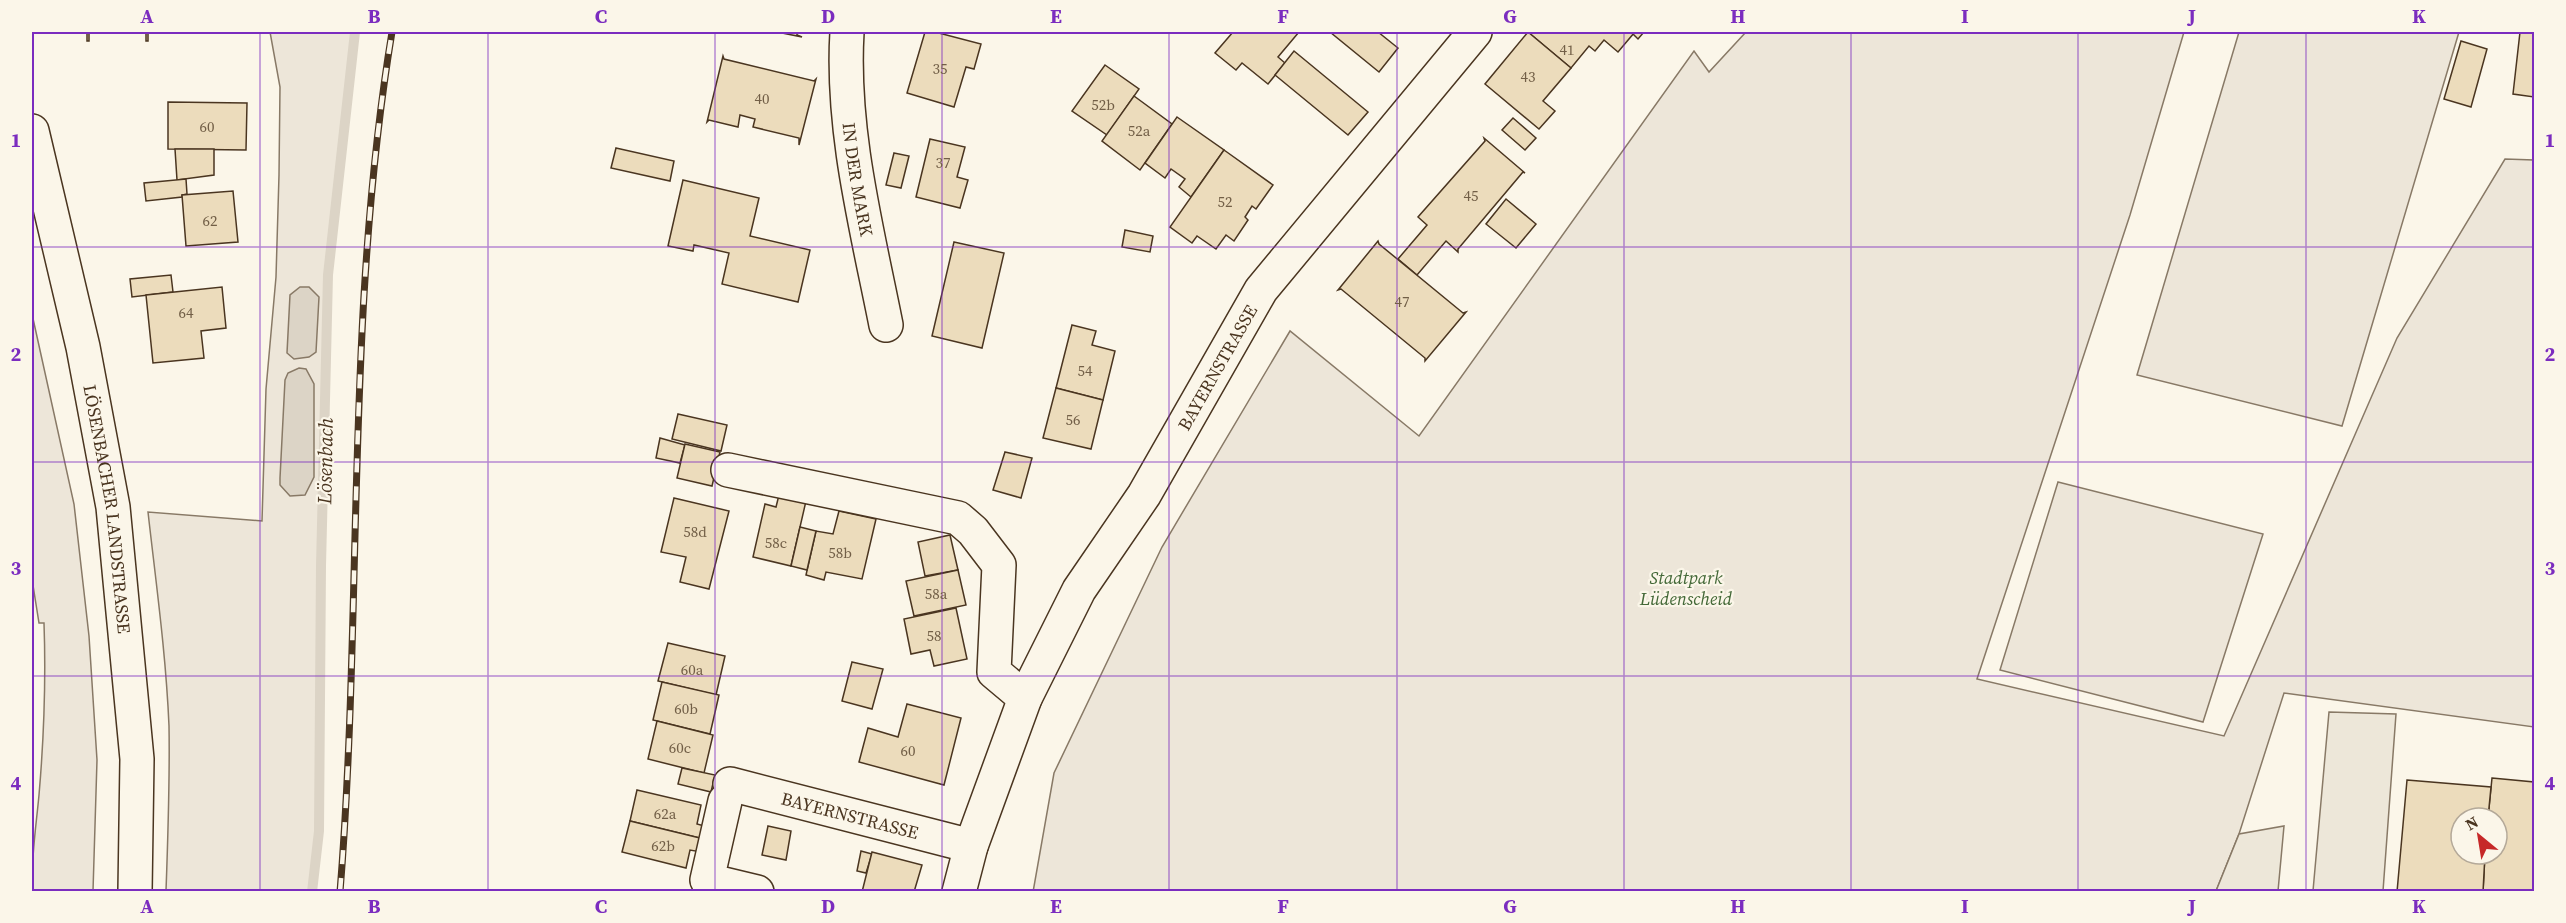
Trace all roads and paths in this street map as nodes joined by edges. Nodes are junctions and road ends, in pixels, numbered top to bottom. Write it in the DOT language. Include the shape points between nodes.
graph roads {
  1 [pos="847,32"];
  2 [pos="1475,32"];
  3 [pos="32,131"];
  4 [pos="886,325"];
  5 [pos="728,470"];
  6 [pos="1025,698"];
  7 [pos="971,846"];
  8 [pos="135,891"];
  9 [pos="757,891"];
  10 [pos="959,891"];
  1 -- 4 [label="street, IN DER MARK" via="851,136"];
  2 -- 6 [label="street, BAYERNSTRASSE" via="1456,71 1261,290 1144,495 1079,590"];
  3 -- 8 [label="street, LÖSENBACHER LANDSTRASSE" via="83,347 113,507 137,759"];
  5 -- 6 [label="street" via="958,518 999,565 994,672"];
  6 -- 7 [label="street, BAYERNSTRASSE"];
  7 -- 9 [label="street, BAYERNSTRASSE" via="728,793 707,880"];
  7 -- 10 [label="street, BAYERNSTRASSE"];
}
